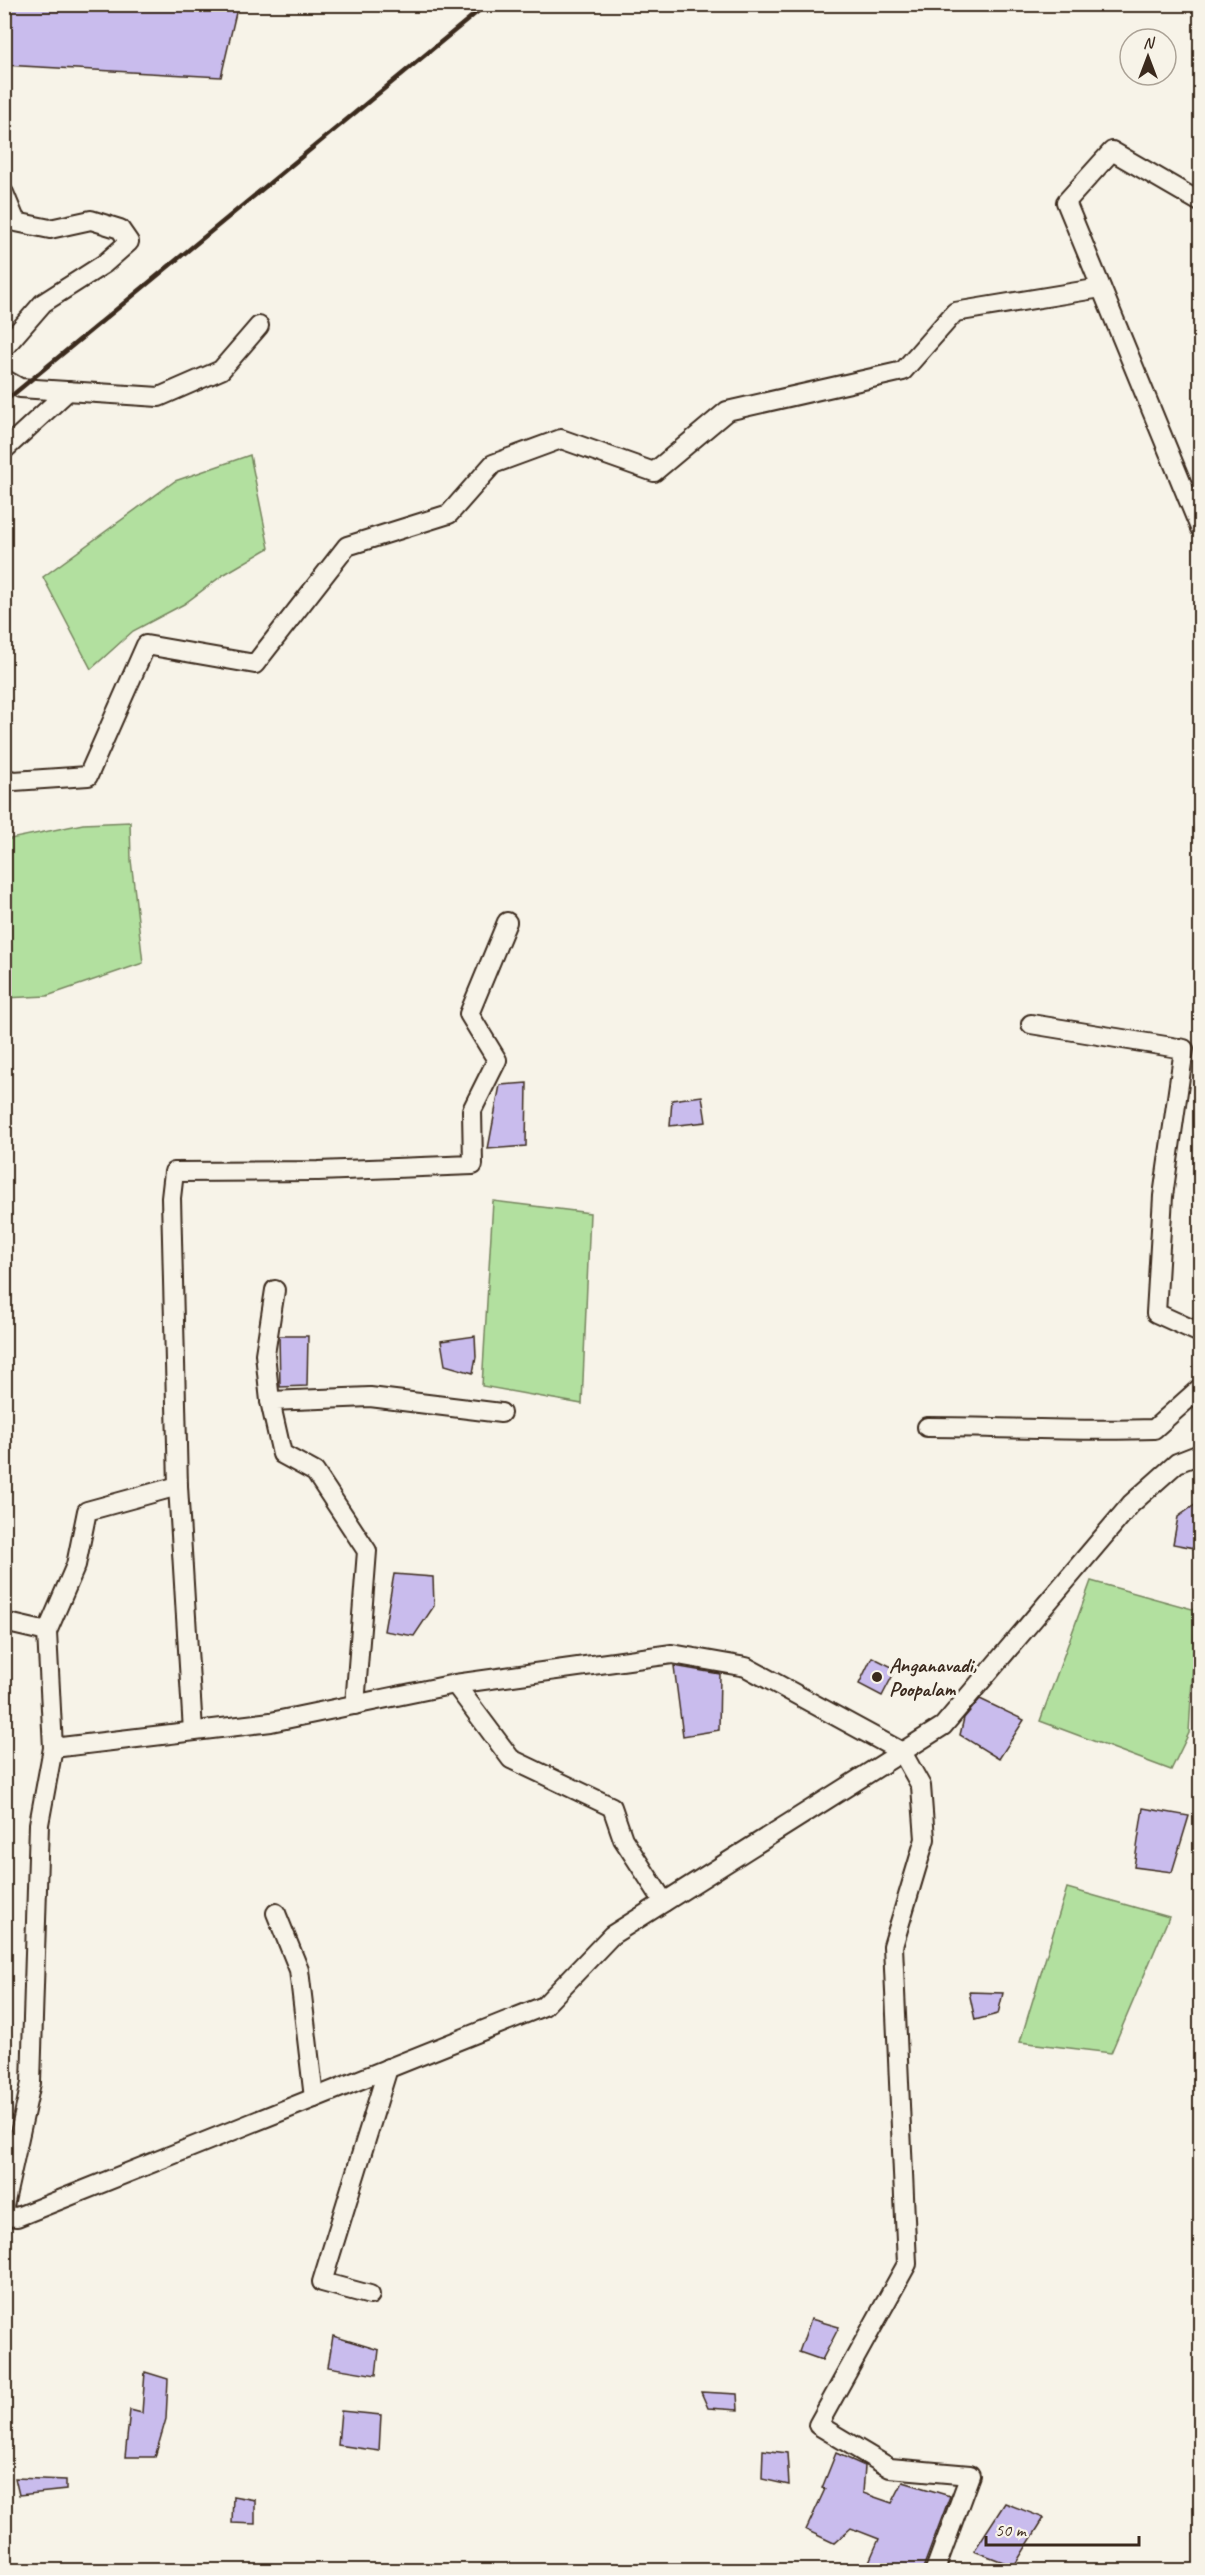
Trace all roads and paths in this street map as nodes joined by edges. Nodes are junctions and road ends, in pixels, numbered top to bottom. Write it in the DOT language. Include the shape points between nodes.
graph roads {
  1 [pos="4,193"];
  2 [pos="1200,202"];
  3 [pos="1101,288"];
  4 [pos="259,326"];
  5 [pos="4,348"];
  6 [pos="4,379"];
  7 [pos="68,391"];
  8 [pos="4,450"];
  9 [pos="1200,528"];
  10 [pos="4,778"];
  11 [pos="507,922"];
  12 [pos="1031,1024"];
  13 [pos="276,1290"];
  14 [pos="1200,1333"];
  15 [pos="1200,1388"];
  16 [pos="270,1401"];
  17 [pos="501,1413"];
  18 [pos="927,1427"];
  19 [pos="1200,1454"];
  20 [pos="178,1486"];
  21 [pos="4,1622"];
  22 [pos="47,1632"];
  23 [pos="455,1684"];
  24 [pos="355,1705"];
  25 [pos="193,1731"];
  26 [pos="53,1748"];
  27 [pos="902,1752"];
  28 [pos="664,1902"];
  29 [pos="276,1913"];
  30 [pos="388,2068"];
  31 [pos="314,2098"];
  32 [pos="4,2206"];
  33 [pos="4,2216"];
  34 [pos="370,2295"];
  35 [pos="935,2571"];
  1 -- 5 [label="street" via="16,222 50,229 90,220 120,229 129,242 104,264 43,303"];
  2 -- 3 [label="street" via="1112,151 1066,202"];
  3 -- 9 [label="street"];
  3 -- 10 [label="street" via="955,312 903,372 727,411 654,472 561,439 493,464 449,514 347,546 255,663 146,645 88,776"];
  4 -- 7 [label="street" via="221,370 159,397"];
  6 -- 7 [label="street" via="21,388"];
  7 -- 8 [label="street"];
  11 -- 20 [label="street" via="469,1014 497,1060 472,1110 472,1165 174,1172 171,1198"];
  12 -- 14 [label="street" via="1184,1049 1163,1196 1156,1313"];
  13 -- 16 [label="street" via="265,1354"];
  15 -- 18 [label="street" via="1154,1429"];
  16 -- 17 [label="street" via="370,1397"];
  16 -- 24 [label="street" via="282,1454 315,1472 367,1551"];
  19 -- 27 [label="street" via="1177,1463 1131,1504 943,1726"];
  20 -- 22 [label="street" via="87,1511 76,1565"];
  20 -- 25 [label="street"];
  21 -- 22 [label="street"];
  22 -- 26 [label="street"];
  23 -- 24 [label="street"];
  23 -- 27 [label="street" via="672,1654 746,1667"];
  23 -- 28 [label="street" via="511,1759 612,1807 623,1839"];
  24 -- 25 [label="street" via="271,1722"];
  25 -- 26 [label="street"];
  26 -- 32 [label="street" via="39,1824 31,2083"];
  27 -- 28 [label="street"];
  27 -- 35 [label="street" via="921,1786 925,1839 893,1946 907,2264 818,2425 890,2468 970,2475"];
  28 -- 30 [label="street" via="612,1935 544,2006"];
  29 -- 31 [label="street" via="299,1970"];
  30 -- 31 [label="street"];
  30 -- 34 [label="street" via="322,2282"];
  31 -- 33 [label="street" via="17,2217"];
}
